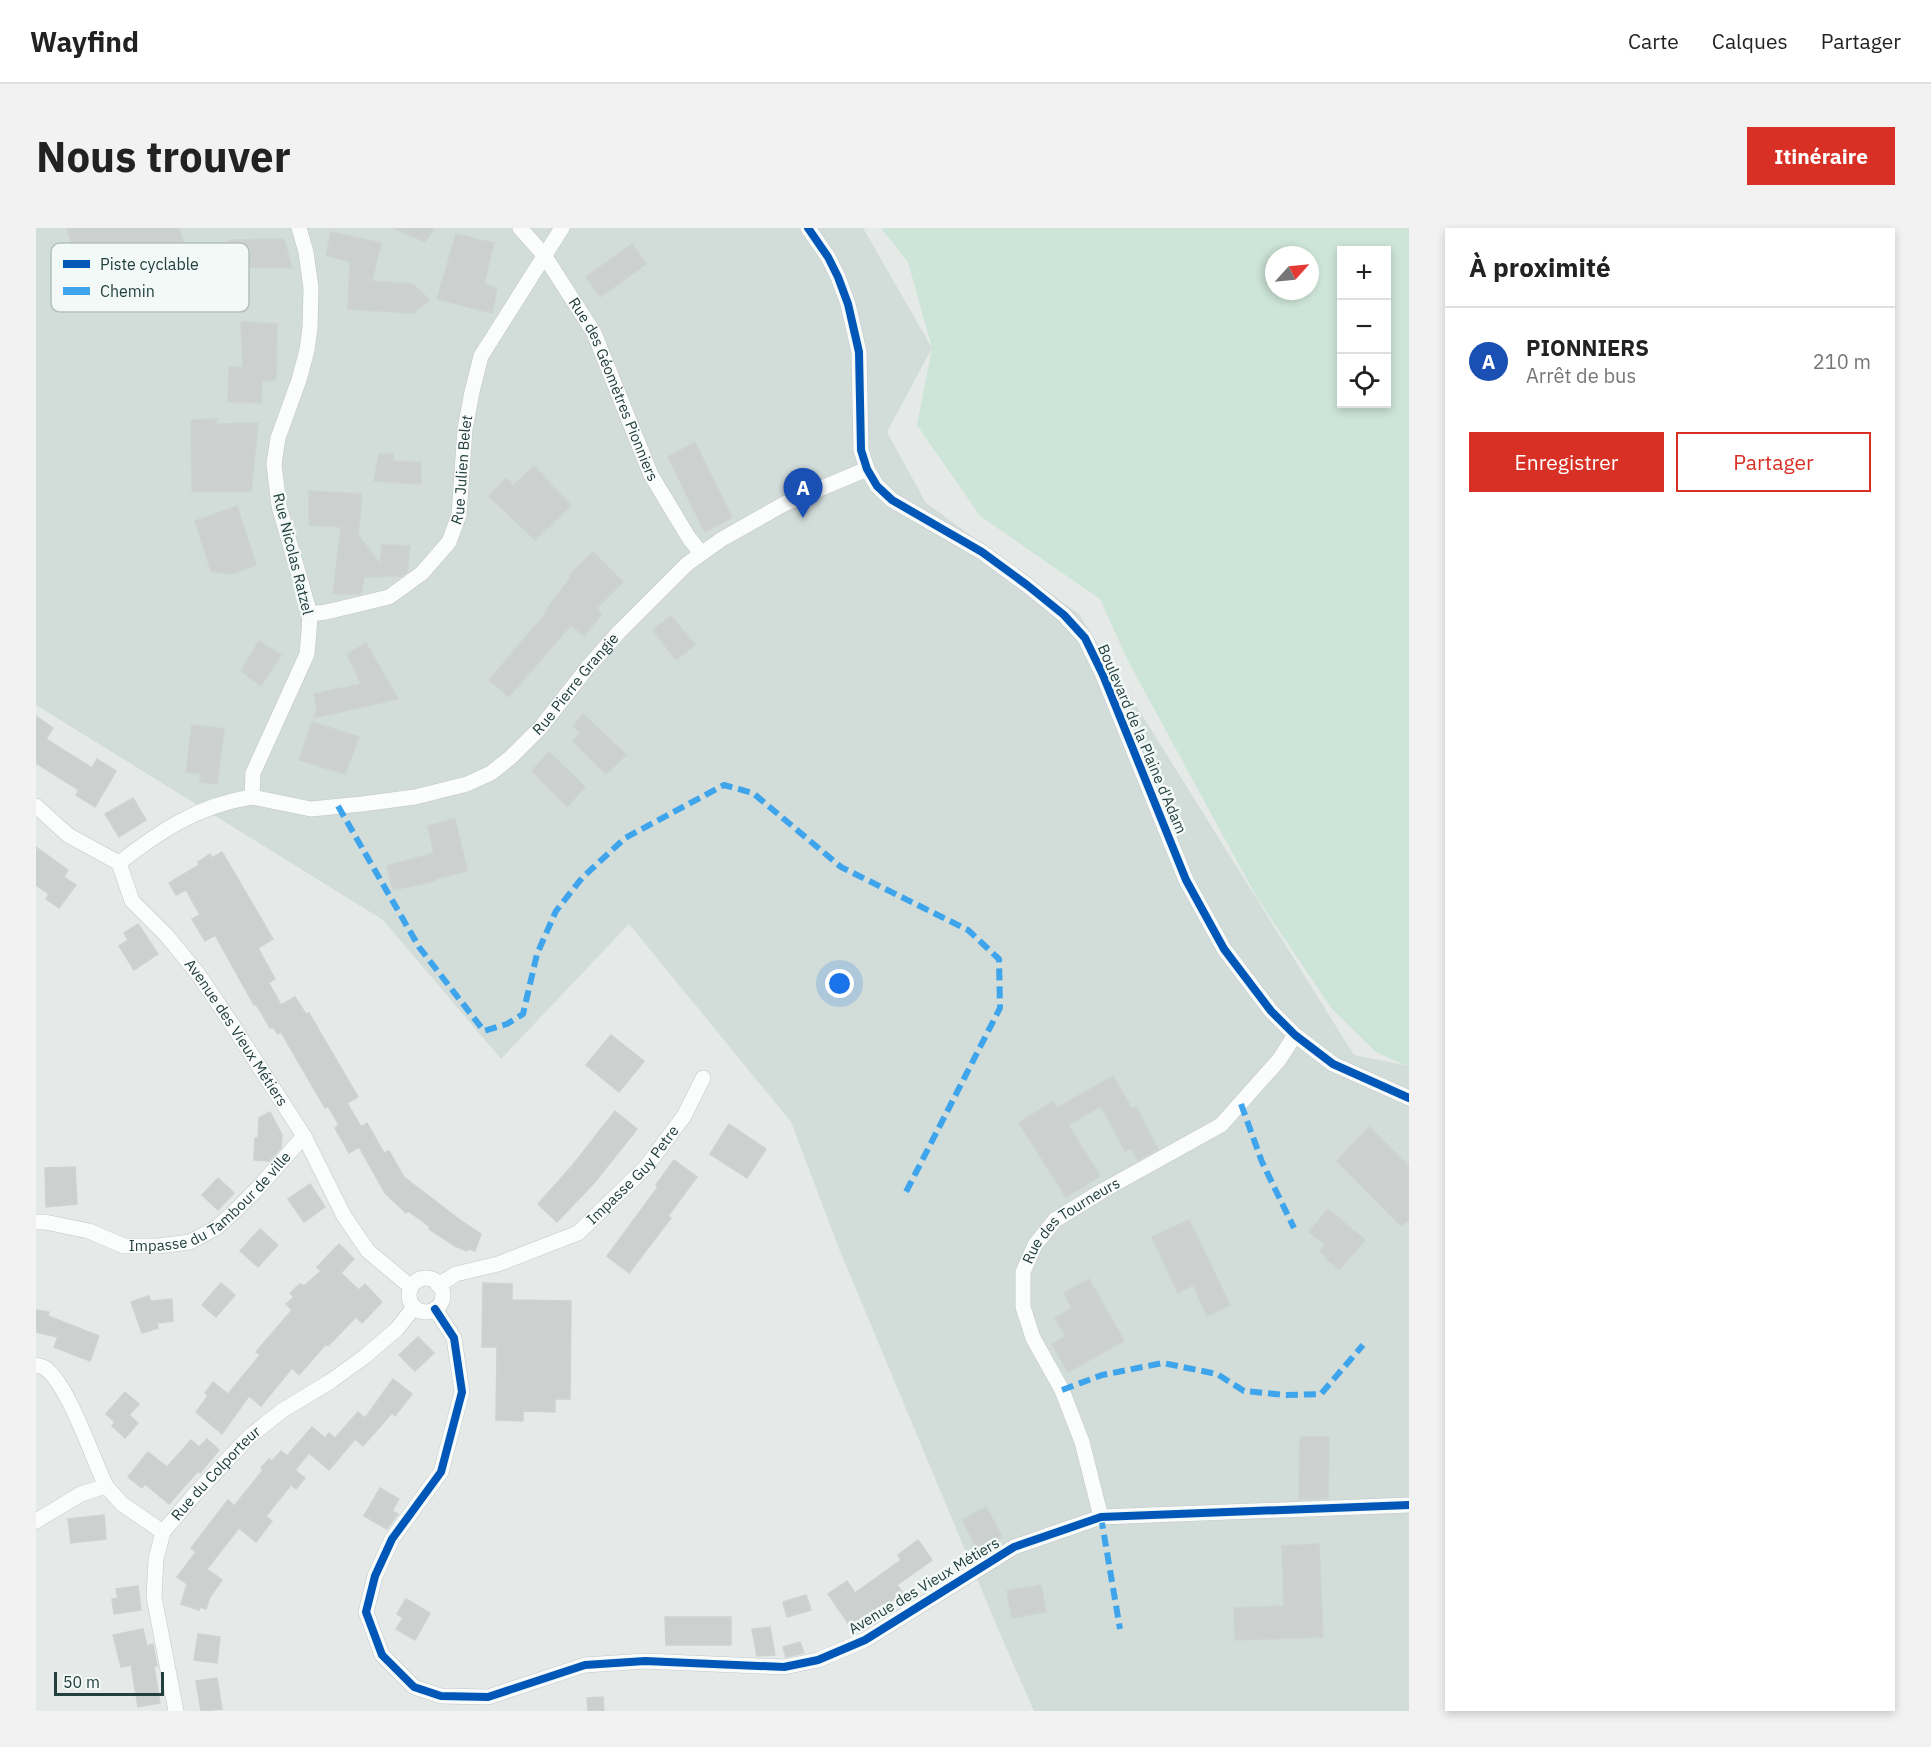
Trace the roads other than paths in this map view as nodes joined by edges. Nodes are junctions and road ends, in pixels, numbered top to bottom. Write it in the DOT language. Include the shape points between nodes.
graph roads {
  1 [pos="299,228"];
  2 [pos="520,228"];
  3 [pos="562,228"];
  4 [pos="808,228"];
  5 [pos="544,255"];
  6 [pos="867,469"];
  7 [pos="701,553"];
  8 [pos="310,614"];
  9 [pos="252,797"];
  10 [pos="36,806"];
  11 [pos="119,863"];
  12 [pos="1294,1035"];
  13 [pos="703,1078"];
  14 [pos="1409,1098"];
  15 [pos="304,1136"];
  16 [pos="36,1222"];
  17 [pos="438,1284"];
  18 [pos="411,1287"];
  19 [pos="414,1307"];
  20 [pos="435,1309"];
  21 [pos="36,1365"];
  22 [pos="106,1486"];
  23 [pos="1409,1505"];
  24 [pos="1101,1517"];
  25 [pos="36,1521"];
  26 [pos="163,1532"];
  27 [pos="176,1711"];
  1 -- 8 [label="street, Rue Nicolas Ratzel" via="311,288 310,328 274,464 279,506"];
  2 -- 5 [label="street, Rue des Géomètres Pionniers"];
  3 -- 5 [label="street, Rue Julien Belet"];
  4 -- 6 [label="street, Boulevard de la Plaine d'Adam" via="838,277 855,330 861,450"];
  5 -- 7 [label="street, Rue des Géomètres Pionniers" via="594,333 651,475"];
  5 -- 8 [label="street, Rue Julien Belet" via="481,356 465,429 459,515 449,542 422,573 389,597"];
  6 -- 7 [label="street, Rue Pierre Grangie" via="784,504"];
  6 -- 12 [label="street, Boulevard de la Plaine d'Adam" via="892,500 982,552 1064,615 1084,638 1103,675 1186,880 1224,949"];
  7 -- 9 [label="street, Rue Pierre Grangie" via="619,632 541,727 491,773 467,784 415,797 362,804 310,809"];
  8 -- 9 [label="street, Rue Nicolas Ratzel" via="307,654 253,773"];
  9 -- 11 [label="street" via="227,801 173,824"];
  10 -- 11 [label="street" via="68,835"];
  11 -- 15 [label="street, Avenue des Vieux Métiers" via="132,901 198,974"];
  12 -- 14 [label="street, Boulevard de la Plaine d'Adam" via="1333,1064"];
  12 -- 24 [label="street, Rue des Tourneurs" via="1279,1060 1221,1125 1055,1220 1035,1245 1023,1272 1023,1306 1033,1338 1062,1390 1082,1442"];
  13 -- 17 [label="street, Impasse Guy Petre" via="684,1116 646,1167 578,1233 498,1264 456,1274"];
  15 -- 16 [label="street, Impasse du Tambour de ville" via="234,1212 216,1228 190,1242 124,1246 89,1231"];
  15 -- 18 [label="street, Avenue des Vieux Métiers" via="344,1215 368,1251"];
  17 -- 18 [label="street" via="424,1278"];
  17 -- 20 [label="street" via="442,1295"];
  18 -- 19 [label="street" via="409,1297"];
  19 -- 20 [label="street" via="424,1312"];
  19 -- 26 [label="street, Rue du Colporteur" via="397,1329 364,1357 250,1436"];
  20 -- 24 [label="street, Avenue des Vieux Métiers" via="454,1338 462,1392 441,1472 392,1539 375,1576 366,1612 382,1655 414,1687 441,1696 488,1697 585,1665 645,1661 784,1667 818,1660 865,1640 1014,1547"];
  21 -- 22 [label="street" via="45,1368 61,1387"];
  22 -- 25 [label="street" via="81,1494"];
  22 -- 26 [label="street" via="122,1504"];
  23 -- 24 [label="street, Avenue des Vieux Métiers"];
  26 -- 27 [label="street, Rue du Colporteur" via="156,1560 154,1597"];
}
